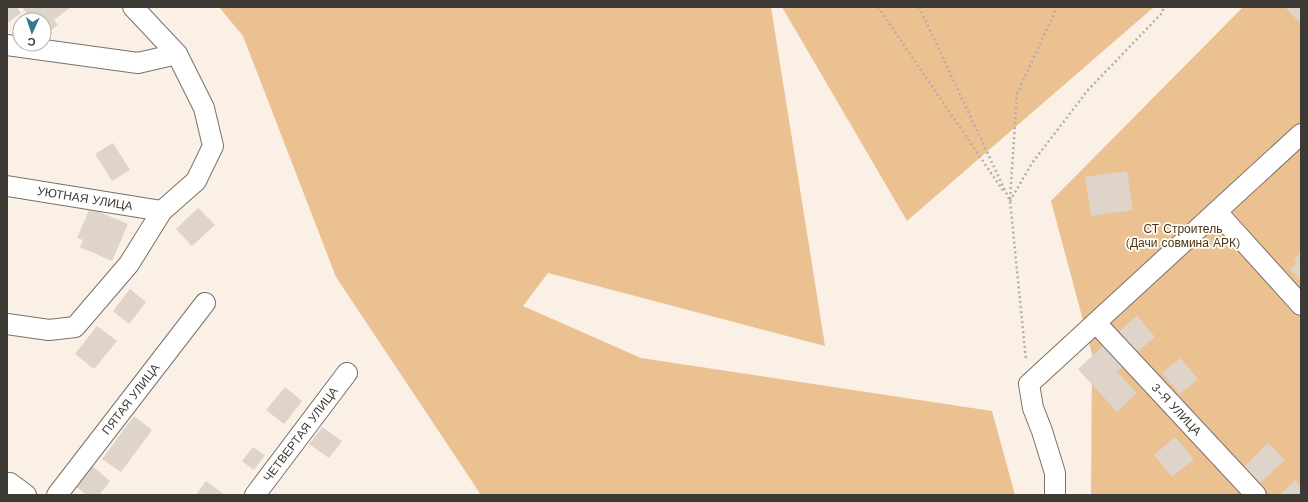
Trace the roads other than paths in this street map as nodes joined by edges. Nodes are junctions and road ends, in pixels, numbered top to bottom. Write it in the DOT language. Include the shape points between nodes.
graph roads {
  1 [pos="133,7"];
  2 [pos="7,45"];
  3 [pos="177,54"];
  4 [pos="1301,134"];
  5 [pos="7,186"];
  6 [pos="162,211"];
  7 [pos="1217,212"];
  8 [pos="205,303"];
  9 [pos="1301,305"];
  10 [pos="1096,323"];
  11 [pos="7,324"];
  12 [pos="347,374"];
  13 [pos="56,495"];
  14 [pos="255,495"];
  15 [pos="1055,495"];
  16 [pos="1256,495"];
  1 -- 3 [label="street"];
  2 -- 3 [label="street" via="138,63"];
  3 -- 6 [label="street" via="204,108 213,146 196,181"];
  4 -- 7 [label="street"];
  5 -- 6 [label="street, УЮТНАЯ УЛИЦА"];
  6 -- 11 [label="street" via="129,264 75,327 49,330"];
  7 -- 9 [label="street"];
  7 -- 10 [label="street"];
  8 -- 13 [label="street, ПЯТАЯ УЛИЦА"];
  10 -- 15 [label="street" via="1029,384 1033,408 1055,473"];
  10 -- 16 [label="street, 3-Я УЛИЦА"];
  12 -- 14 [label="street, ЧЕТВЕРТАЯ УЛИЦА"];
}
